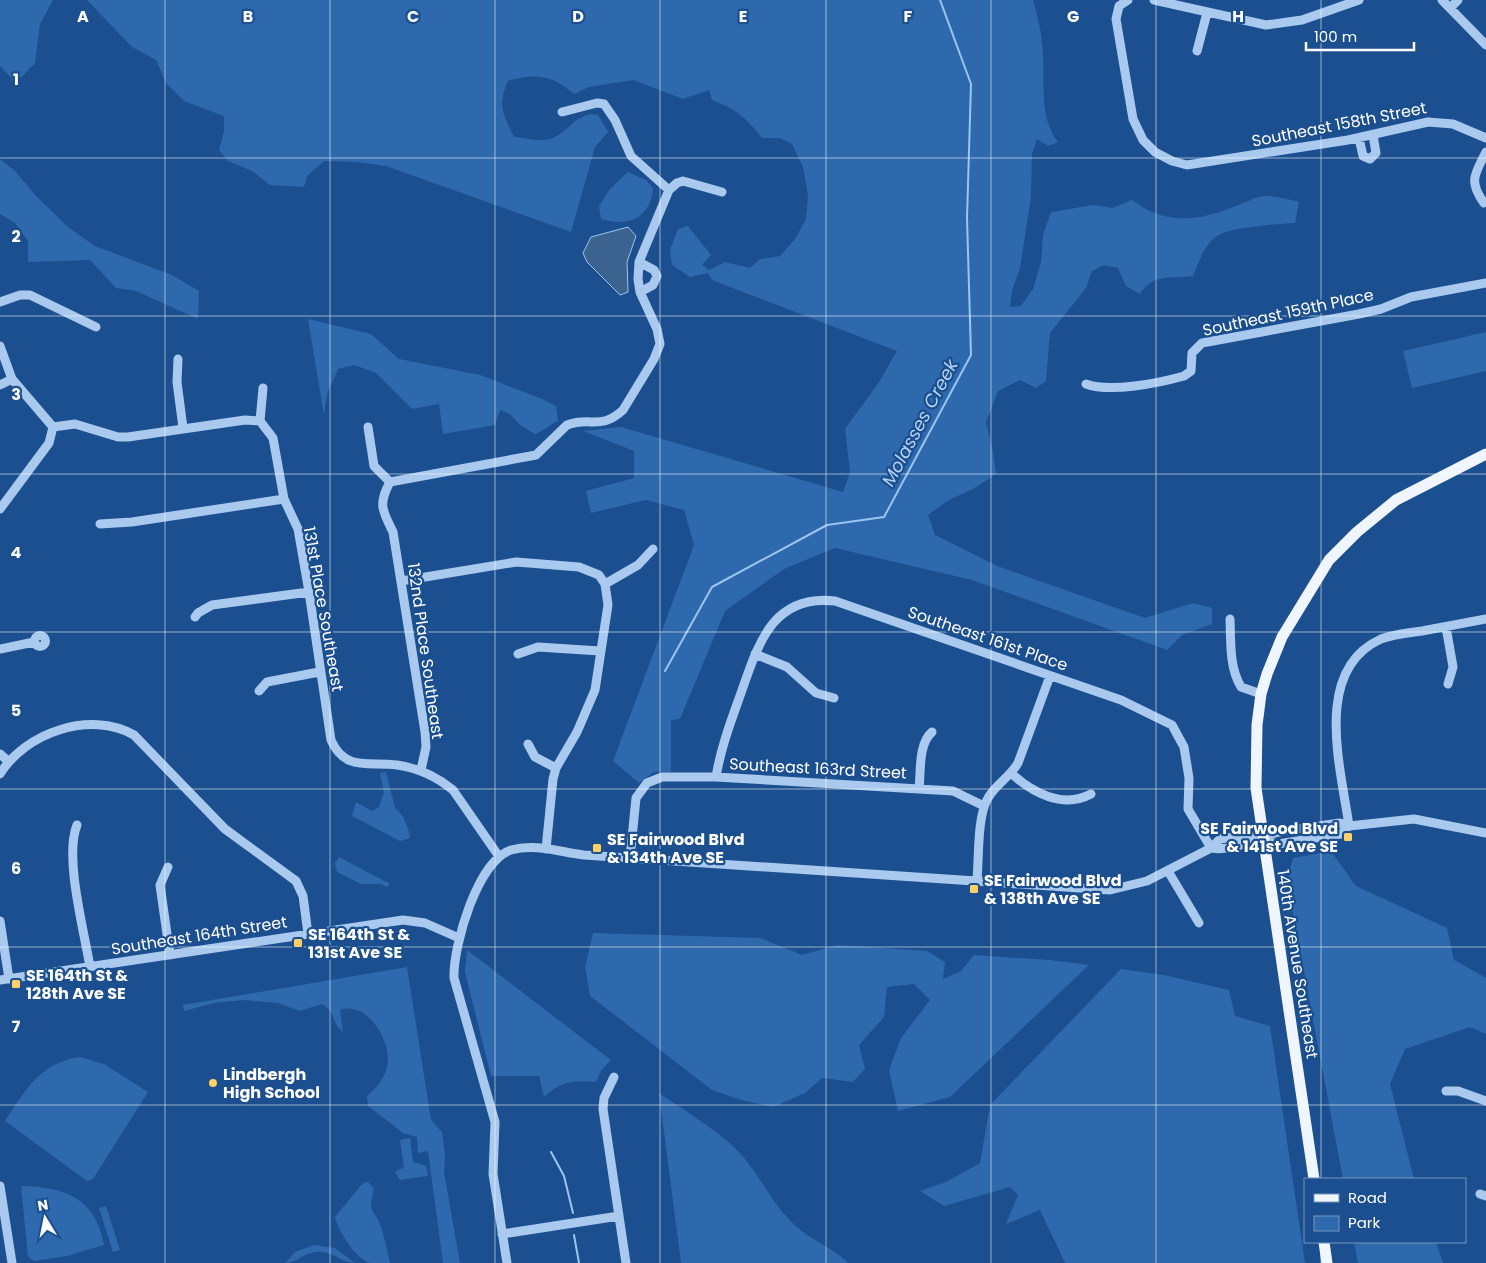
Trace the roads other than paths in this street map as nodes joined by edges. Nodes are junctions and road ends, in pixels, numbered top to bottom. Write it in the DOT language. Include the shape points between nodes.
graph roads {
  1 [pos="1128,0"];
  2 [pos="1154,0"];
  3 [pos="1359,0"];
  4 [pos="1442,0"];
  5 [pos="1458,0"];
  6 [pos="1165,1"];
  7 [pos="1450,8"];
  8 [pos="1207,13"];
  9 [pos="1486,45"];
  10 [pos="1197,51"];
  11 [pos="562,112"];
  12 [pos="1373,135"];
  13 [pos="1359,138"];
  14 [pos="1486,138"];
  15 [pos="1486,152"];
  16 [pos="669,190"];
  17 [pos="722,192"];
  18 [pos="1484,203"];
  19 [pos="639,262"];
  20 [pos="1486,282"];
  21 [pos="640,292"];
  22 [pos="0,302"];
  23 [pos="96,327"];
  24 [pos="0,346"];
  25 [pos="178,360"];
  26 [pos="12,379"];
  27 [pos="1086,384"];
  28 [pos="0,385"];
  29 [pos="263,388"];
  30 [pos="260,421"];
  31 [pos="53,427"];
  32 [pos="368,427"];
  33 [pos="183,428"];
  34 [pos="1486,454"];
  35 [pos="390,482"];
  36 [pos="284,499"];
  37 [pos="0,509"];
  38 [pos="100,524"];
  39 [pos="653,549"];
  40 [pos="402,581"];
  41 [pos="605,584"];
  42 [pos="310,592"];
  43 [pos="195,618"];
  44 [pos="1230,619"];
  45 [pos="1486,619"];
  46 [pos="1446,627"];
  47 [pos="34,642"];
  48 [pos="0,649"];
  49 [pos="600,651"];
  50 [pos="518,654"];
  51 [pos="755,654"];
  52 [pos="319,672"];
  53 [pos="1050,676"];
  54 [pos="1448,684"];
  55 [pos="259,690"];
  56 [pos="1261,694"];
  57 [pos="834,698"];
  58 [pos="932,732"];
  59 [pos="528,744"];
  60 [pos="0,754"];
  61 [pos="8,761"];
  62 [pos="556,768"];
  63 [pos="421,770"];
  64 [pos="0,774"];
  65 [pos="1012,774"];
  66 [pos="716,777"];
  67 [pos="919,789"];
  68 [pos="1091,794"];
  69 [pos="984,806"];
  70 [pos="77,825"];
  71 [pos="1349,826"];
  72 [pos="1486,833"];
  73 [pos="1262,839"];
  74 [pos="1211,848"];
  75 [pos="546,849"];
  76 [pos="498,856"];
  77 [pos="630,858"];
  78 [pos="168,867"];
  79 [pos="1168,871"];
  80 [pos="978,880"];
  81 [pos="0,921"];
  82 [pos="1199,923"];
  83 [pos="308,934"];
  84 [pos="459,938"];
  85 [pos="170,955"];
  86 [pos="90,967"];
  87 [pos="5,980"];
  88 [pos="614,1077"];
  89 [pos="1446,1091"];
  90 [pos="1486,1101"];
  91 [pos="1314,1178"];
  92 [pos="0,1186"];
  93 [pos="619,1216"];
  94 [pos="4,1232"];
  95 [pos="502,1234"];
  96 [pos="1324,1243"];
  97 [pos="12,1263"];
  98 [pos="506,1263"];
  99 [pos="626,1263"];
  100 [pos="1327,1263"];
  1 -- 13 [label="street, Southeast 158th Street" via="1118,9 1116,19 1136,128 1149,147 1162,157 1179,164 1195,165"];
  2 -- 6 [label="street"];
  3 -- 8 [label="street" via="1302,20 1266,25"];
  4 -- 7 [label="street"];
  5 -- 7 [label="street"];
  6 -- 8 [label="street"];
  7 -- 9 [label="street"];
  8 -- 10 [label="street"];
  11 -- 16 [label="street" via="604,104 632,156"];
  12 -- 13 [label="street, Southeast 158th Street"];
  12 -- 13 [label="street" via="1376,153 1370,159 1363,156"];
  12 -- 14 [label="street, Southeast 158th Street" via="1434,121 1453,124"];
  15 -- 18 [label="street" via="1473,180"];
  16 -- 17 [label="street" via="683,181"];
  16 -- 19 [label="street"];
  19 -- 21 [label="street"];
  19 -- 21 [label="street" via="654,270 656,276 653,284"];
  20 -- 27 [label="street, Southeast 159th Place" via="1411,296 1359,314 1202,343 1192,353 1189,374 1180,378 1115,388"];
  21 -- 35 [label="street" via="657,329 660,344 644,376 616,416 602,423 567,425 536,455"];
  22 -- 23 [label="street" via="30,295"];
  24 -- 26 [label="street"];
  25 -- 33 [label="street" via="177,382"];
  26 -- 28 [label="street"];
  26 -- 31 [label="street"];
  29 -- 30 [label="street"];
  30 -- 33 [label="street"];
  30 -- 36 [label="street, 131st Place Southeast" via="273,438"];
  31 -- 33 [label="street" via="75,424 118,437"];
  31 -- 37 [label="street" via="49,444"];
  32 -- 35 [label="street" via="374,466"];
  34 -- 56 [label="main road, 140th Avenue Southeast" via="1396,500 1329,560 1282,637"];
  35 -- 40 [label="street, 132nd Place Southeast" via="382,502 383,511 393,532"];
  36 -- 38 [label="street"];
  36 -- 42 [label="street, 131st Place Southeast" via="298,529"];
  39 -- 41 [label="street" via="638,565"];
  40 -- 41 [label="street" via="516,562 579,567 598,575"];
  40 -- 63 [label="street, 132nd Place Southeast" via="425,732 426,747"];
  41 -- 49 [label="street" via="608,605"];
  42 -- 43 [label="street" via="212,605"];
  42 -- 52 [label="street, 131st Place Southeast"];
  44 -- 56 [label="street" via="1232,666 1236,678 1241,687"];
  45 -- 46 [label="street"];
  46 -- 54 [label="street" via="1453,667"];
  46 -- 71 [label="street" via="1381,639 1358,656 1341,681 1335,720"];
  47 -- 48 [label="street"];
  49 -- 50 [label="street" via="538,647"];
  49 -- 62 [label="street" via="595,690 577,732"];
  51 -- 53 [label="street, Southeast 161st Place" via="770,626 789,609 815,600 835,601"];
  51 -- 57 [label="street" via="788,667 816,693"];
  51 -- 66 [label="street" via="720,749"];
  52 -- 55 [label="street" via="271,680"];
  52 -- 63 [label="street, 131st Place Southeast" via="331,740 336,751 355,763"];
  53 -- 65 [label="street"];
  53 -- 74 [label="street, Southeast 161st Place" via="1121,700 1172,725 1184,746 1189,778 1188,808"];
  56 -- 73 [label="main road, 140th Avenue Southeast" via="1255,748"];
  58 -- 67 [label="street" via="923,747"];
  59 -- 62 [label="street" via="536,757"];
  60 -- 61 [label="street"];
  61 -- 64 [label="street"];
  61 -- 83 [label="street" via="40,737 60,730 101,725 134,735 225,829 296,881 303,896"];
  62 -- 75 [label="street"];
  63 -- 76 [label="street" via="453,790"];
  65 -- 68 [label="street" via="1028,788 1048,797 1081,800"];
  65 -- 69 [label="street" via="992,792"];
  66 -- 67 [label="street, Southeast 163rd Street"];
  66 -- 77 [label="street, Southeast 163rd Street" via="662,777 647,784 636,798"];
  67 -- 69 [label="street, Southeast 163rd Street" via="953,791"];
  69 -- 80 [label="street"];
  70 -- 86 [label="street" via="72,836 72,857"];
  71 -- 72 [label="street" via="1414,819"];
  71 -- 73 [label="street" via="1341,834 1332,836 1278,844"];
  73 -- 74 [label="street" via="1246,835 1220,839"];
  73 -- 91 [label="main road, 140th Avenue Southeast"];
  74 -- 79 [label="street"];
  75 -- 76 [label="street" via="524,847"];
  75 -- 77 [label="street"];
  76 -- 84 [label="street" via="482,878"];
  77 -- 80 [label="street"];
  78 -- 85 [label="street" via="160,885"];
  79 -- 80 [label="street" via="1134,886 1110,890"];
  79 -- 82 [label="street"];
  81 -- 87 [label="street"];
  83 -- 84 [label="street, Southeast 164th Street" via="403,920 425,923"];
  83 -- 85 [label="street, Southeast 164th Street"];
  84 -- 95 [label="street" via="454,978 495,1122 493,1174"];
  85 -- 86 [label="street, Southeast 164th Street"];
  86 -- 87 [label="street, Southeast 164th Street"];
  88 -- 93 [label="street" via="604,1098 603,1109"];
  89 -- 90 [label="street" via="1458,1091"];
  92 -- 94 [label="street"];
  93 -- 95 [label="street"];
  93 -- 99 [label="street"];
  94 -- 97 [label="street"];
  95 -- 98 [label="street"];
  96 -- 100 [label="main road"];
}
